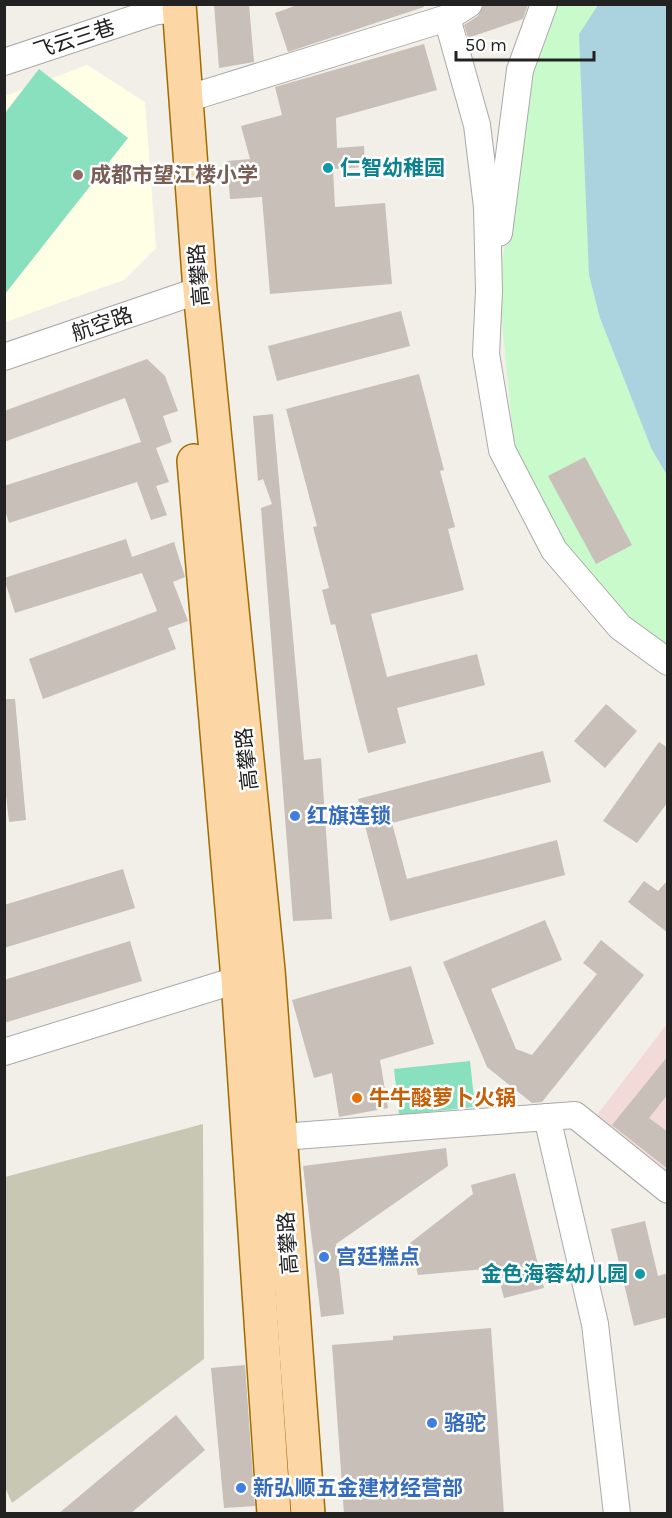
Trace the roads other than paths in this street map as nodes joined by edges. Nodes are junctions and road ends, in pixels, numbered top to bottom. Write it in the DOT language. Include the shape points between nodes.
graph roads {
  1 [pos="469,4"];
  2 [pos="543,4"];
  3 [pos="168,7"];
  4 [pos="447,18"];
  5 [pos="4,62"];
  6 [pos="186,99"];
  7 [pos="489,291"];
  8 [pos="190,293"];
  9 [pos="4,357"];
  10 [pos="668,662"];
  11 [pos="253,975"];
  12 [pos="4,1052"];
  13 [pos="547,1117"];
  14 [pos="281,1137"];
  15 [pos="668,1190"];
  16 [pos="274,1514"];
  17 [pos="308,1514"];
  18 [pos="617,1514"];
  1 -- 4 [label="street"];
  2 -- 7 [label="street" via="520,70"];
  3 -- 5 [label="street, 飞云三巷"];
  3 -- 6 [label="main road, 高攀路"];
  3 -- 8 [label="main road, 高攀路"];
  4 -- 6 [label="street"];
  4 -- 7 [label="street" via="477,125 487,207"];
  6 -- 8 [label="main road, 高攀路"];
  7 -- 10 [label="street" via="486,354 502,450 554,550 620,627"];
  8 -- 9 [label="street, 航空路"];
  8 -- 11 [label="main road, 高攀路"];
  11 -- 12 [label="street"];
  11 -- 14 [label="main road, 高攀路"];
  11 -- 16 [label="main road, 高攀路"];
  13 -- 14 [label="street"];
  13 -- 15 [label="street" via="575,1115"];
  13 -- 18 [label="street" via="595,1324"];
  14 -- 17 [label="main road, 高攀路"];
}
